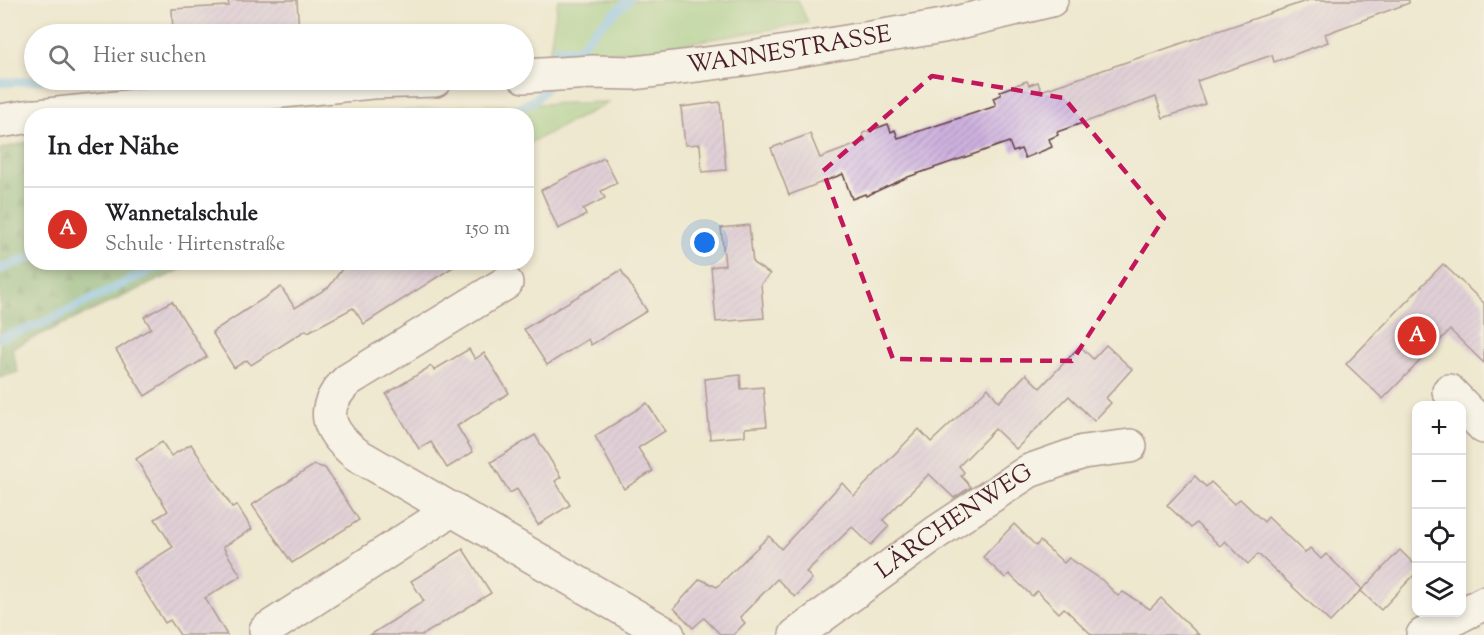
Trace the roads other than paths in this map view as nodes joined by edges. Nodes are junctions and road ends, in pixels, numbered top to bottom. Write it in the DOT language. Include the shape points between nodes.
graph roads {
  1 [pos="1051,0"];
  2 [pos="534,75"];
  3 [pos="293,90"];
  4 [pos="117,108"];
  5 [pos="24,118"];
  6 [pos="0,122"];
  7 [pos="506,283"];
  8 [pos="1449,391"];
  9 [pos="1484,427"];
  10 [pos="1130,446"];
  11 [pos="453,509"];
  12 [pos="1484,603"];
  13 [pos="266,630"];
  14 [pos="668,635"];
  15 [pos="796,635"];
  16 [pos="1423,635"];
  1 -- 2 [label="street, WANNESTRASSE" via="845,44 634,73"];
  3 -- 4 [label="street"];
  5 -- 6 [label="street"];
  7 -- 11 [label="street" via="348,380 331,403 329,422 344,444"];
  8 -- 9 [label="street"];
  10 -- 15 [label="street, LÄRCHENWEG" via="1083,452 1029,471 937,532"];
  11 -- 13 [label="street"];
  11 -- 14 [label="street"];
  12 -- 16 [label="street"];
}
